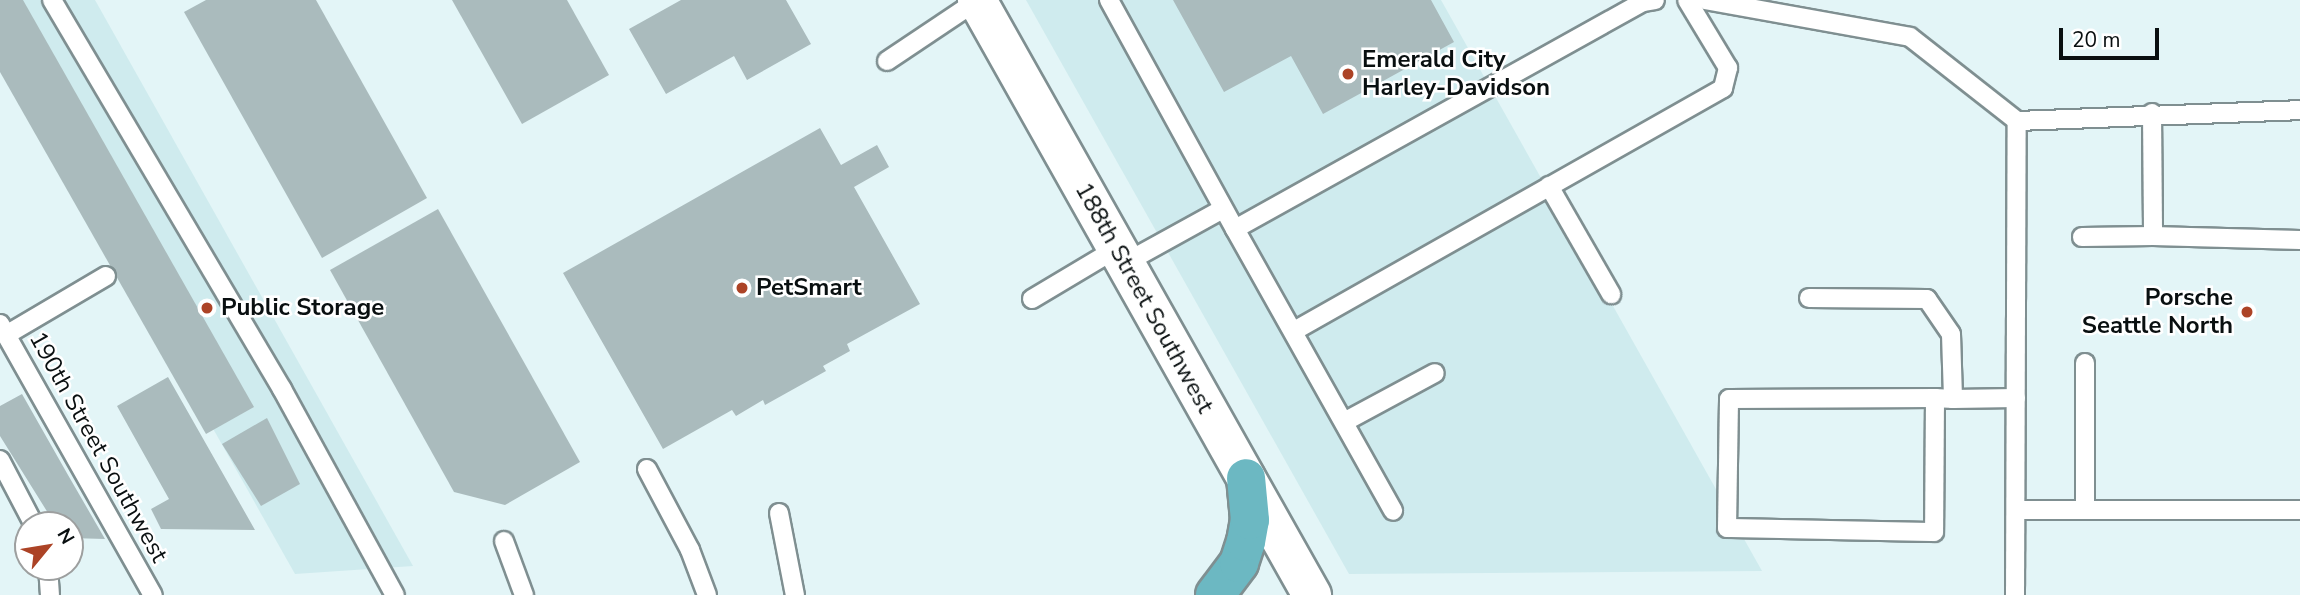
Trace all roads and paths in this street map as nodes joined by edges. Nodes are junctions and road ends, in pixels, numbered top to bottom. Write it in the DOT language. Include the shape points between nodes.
graph roads {
  1 [pos="52,0"];
  2 [pos="977,0"];
  3 [pos="1109,0"];
  4 [pos="1655,0"];
  5 [pos="1687,0"];
  6 [pos="1705,0"];
  7 [pos="887,61"];
  8 [pos="2300,110"];
  9 [pos="2152,113"];
  10 [pos="2017,121"];
  11 [pos="1549,186"];
  12 [pos="1223,209"];
  13 [pos="1235,229"];
  14 [pos="2153,236"];
  15 [pos="2082,237"];
  16 [pos="2300,240"];
  17 [pos="1121,256"];
  18 [pos="106,276"];
  19 [pos="1611,294"];
  20 [pos="1809,298"];
  21 [pos="1032,299"];
  22 [pos="3,329"];
  23 [pos="1294,331"];
  24 [pos="2085,363"];
  25 [pos="1435,373"];
  26 [pos="2016,398"];
  27 [pos="1944,399"];
  28 [pos="1344,422"];
  29 [pos="0,460"];
  30 [pos="646,469"];
  31 [pos="1247,478"];
  32 [pos="2016,510"];
  33 [pos="2085,510"];
  34 [pos="2300,510"];
  35 [pos="27,511"];
  36 [pos="1392,511"];
  37 [pos="779,513"];
  38 [pos="504,541"];
  39 [pos="153,595"];
  40 [pos="395,595"];
  41 [pos="524,595"];
  42 [pos="707,595"];
  43 [pos="795,595"];
  44 [pos="1215,595"];
  45 [pos="1312,595"];
  46 [pos="2015,595"];
  1 -- 40 [label="lane" via="282,389"];
  2 -- 7 [label="lane"];
  2 -- 17 [label="street, 188th Street Southwest"];
  3 -- 12 [label="lane"];
  4 -- 13 [label="lane" via="1643,2"];
  5 -- 11 [label="lane" via="1728,68 1723,88"];
  6 -- 10 [label="lane" via="1910,37"];
  8 -- 9 [label="lane"];
  9 -- 10 [label="lane"];
  9 -- 14 [label="lane"];
  10 -- 26 [label="lane"];
  11 -- 19 [label="lane"];
  11 -- 23 [label="lane"];
  12 -- 13 [label="lane"];
  12 -- 17 [label="lane"];
  13 -- 23 [label="lane"];
  14 -- 15 [label="lane"];
  14 -- 16 [label="lane"];
  17 -- 21 [label="lane"];
  17 -- 31 [label="street, 188th Street Southwest"];
  18 -- 22 [label="lane"];
  20 -- 27 [label="lane" via="1927,299 1951,334"];
  22 -- 39 [label="lane, 190th Street Southwest"];
  23 -- 28 [label="lane"];
  24 -- 33 [label="lane"];
  25 -- 28 [label="lane"];
  26 -- 27 [label="lane"];
  26 -- 32 [label="lane"];
  27 -- 27 [label="lane" via="1729,399 1727,528 1934,532"];
  28 -- 36 [label="lane"];
  29 -- 35 [label="lane"];
  30 -- 42 [label="lane" via="690,550"];
  31 -- 44 [label="highway" via="1250,520 1246,542 1239,563"];
  31 -- 45 [label="street, 188th Street Southwest"];
  32 -- 33 [label="lane"];
  32 -- 46 [label="lane"];
  33 -- 34 [label="lane"];
  37 -- 43 [label="lane"];
  38 -- 41 [label="lane"];
}
